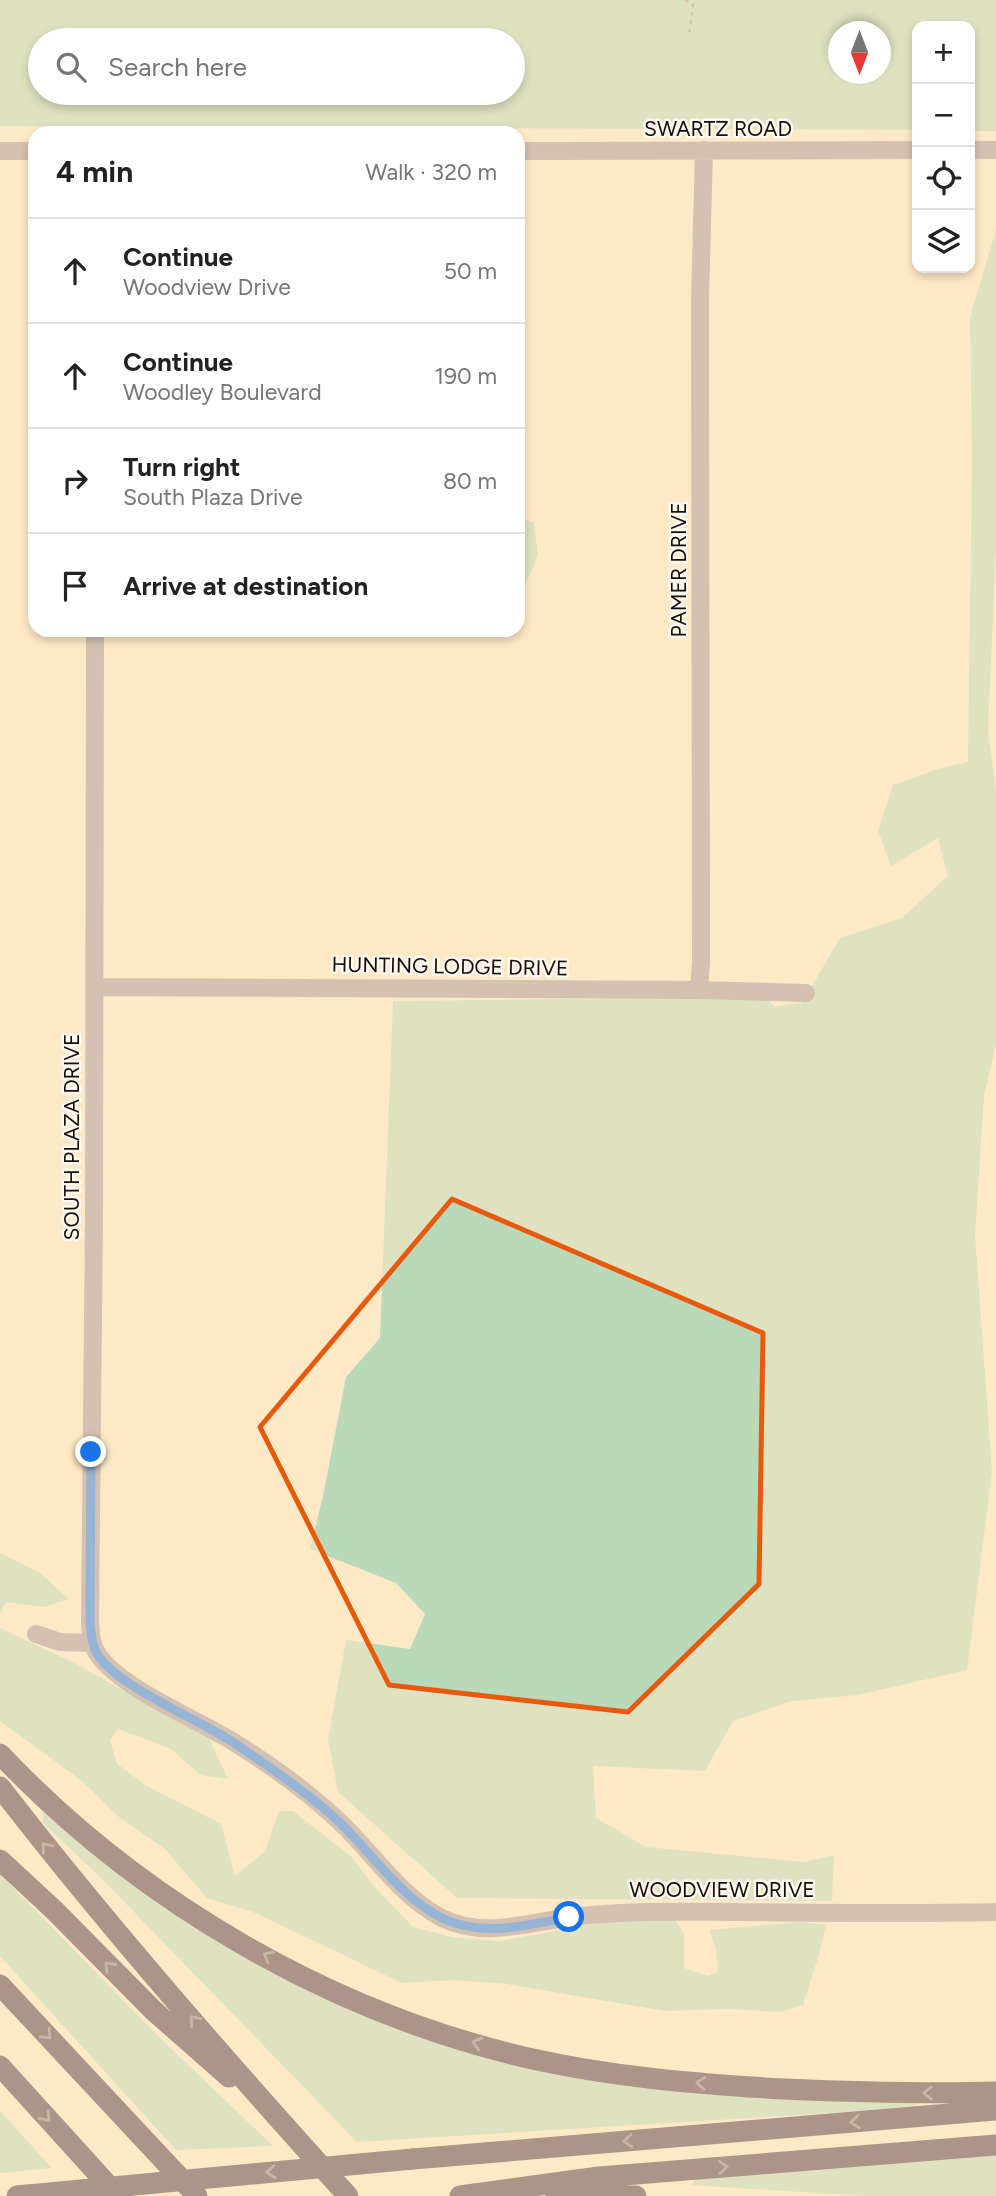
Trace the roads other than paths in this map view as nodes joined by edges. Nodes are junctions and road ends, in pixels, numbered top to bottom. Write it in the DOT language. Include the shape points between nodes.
graph roads {
  1 [pos="704,150"];
  2 [pos="912,150"];
  3 [pos="975,150"];
  4 [pos="996,150"];
  5 [pos="0,151"];
  6 [pos="28,151"];
  7 [pos="525,151"];
  8 [pos="94,637"];
  9 [pos="94,987"];
  10 [pos="699,990"];
  11 [pos="806,993"];
  12 [pos="36,1634"];
  13 [pos="92,1643"];
  14 [pos="0,1754"];
  15 [pos="0,1787"];
  16 [pos="0,1860"];
  17 [pos="996,1912"];
  18 [pos="0,1985"];
  19 [pos="0,2066"];
  20 [pos="996,2092"];
  21 [pos="996,2110"];
  22 [pos="286,2127"];
  23 [pos="996,2145"];
  24 [pos="16,2196"];
  25 [pos="118,2196"];
  26 [pos="197,2196"];
  27 [pos="348,2196"];
  28 [pos="460,2196"];
  29 [pos="509,2196"];
  30 [pos="636,2196"];
  1 -- 2 [label="street, SWARTZ ROAD"];
  1 -- 7 [label="street, SWARTZ ROAD"];
  1 -- 10 [label="street, PAMER DRIVE"];
  3 -- 4 [label="street"];
  5 -- 6 [label="street"];
  8 -- 9 [label="street, SOUTH PLAZA DRIVE"];
  9 -- 10 [label="street, HUNTING LODGE DRIVE"];
  9 -- 13 [label="street, SOUTH PLAZA DRIVE"];
  10 -- 11 [label="street, HUNTING LODGE DRIVE"];
  12 -- 13 [label="street" via="60,1642"];
  13 -- 17 [label="street, WOODVIEW DRIVE" via="111,1670 277,1771 336,1819 413,1898 468,1927 491,1929 615,1912"];
  20 -- 14 [label="highway, one-way" via="837,2091 659,2080 526,2057 425,2027 323,1986 202,1919 83,1832"];
  22 -- 15 [label="highway, one-way"];
  22 -- 16 [label="highway, one-way" via="154,2011"];
  18 -- 26 [label="highway, one-way"];
  19 -- 25 [label="highway, one-way"];
  21 -- 24 [label="highway, one-way, bridge"];
  22 -- 27 [label="highway"];
  28 -- 23 [label="highway, one-way" via="599,2177"];
  29 -- 30 [label="highway"];
}
